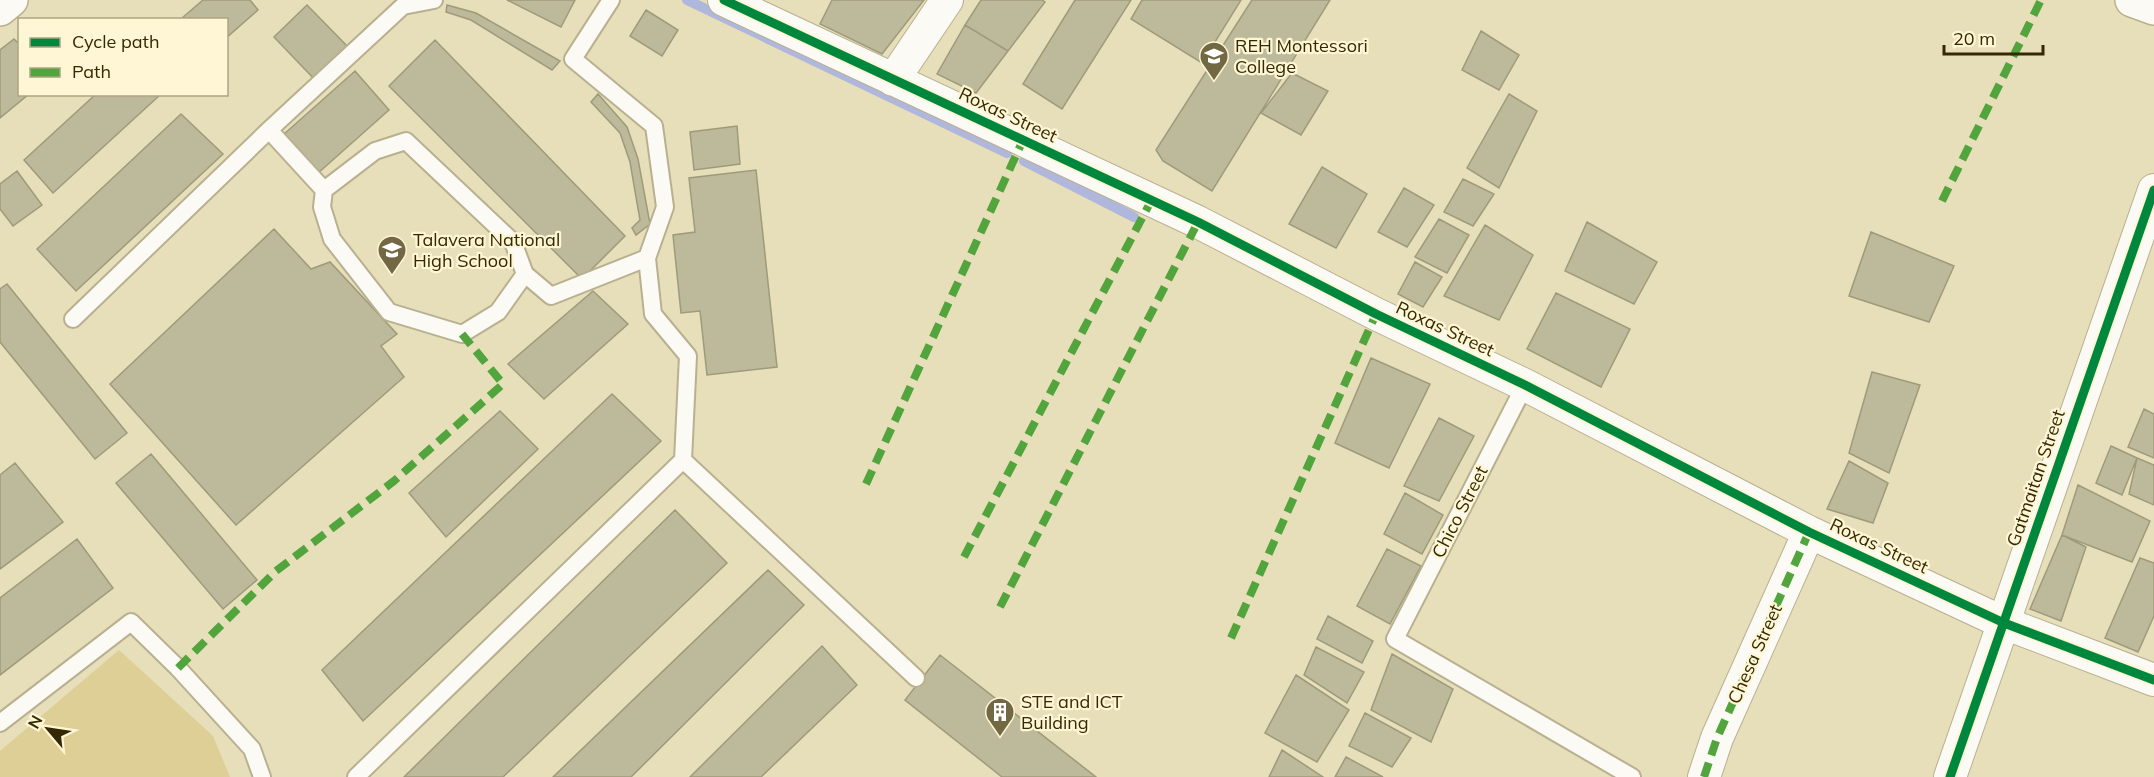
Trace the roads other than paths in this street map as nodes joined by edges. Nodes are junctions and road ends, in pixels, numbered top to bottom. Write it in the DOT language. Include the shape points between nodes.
graph roads {
  1 [pos="11,0"];
  2 [pos="434,0"];
  3 [pos="611,0"];
  4 [pos="724,0"];
  5 [pos="947,0"];
  6 [pos="2132,0"];
  7 [pos="2154,8"];
  8 [pos="0,9"];
  9 [pos="893,80"];
  10 [pos="269,130"];
  11 [pos="324,190"];
  12 [pos="2154,190"];
  13 [pos="647,258"];
  14 [pos="525,274"];
  15 [pos="73,319"];
  16 [pos="1525,385"];
  17 [pos="683,460"];
  18 [pos="1809,532"];
  19 [pos="2004,623"];
  20 [pos="916,678"];
  21 [pos="2154,680"];
  22 [pos="0,723"];
  23 [pos="262,777"];
  24 [pos="356,777"];
  25 [pos="1632,777"];
  26 [pos="1704,777"];
  27 [pos="1950,777"];
  1 -- 8 [label="street"];
  2 -- 10 [label="lane" via="403,6"];
  3 -- 13 [label="lane" via="573,59 654,126 665,207"];
  4 -- 9 [label="street, Roxas Street"];
  5 -- 9 [label="street"];
  6 -- 7 [label="street"];
  9 -- 16 [label="street, Roxas Street" via="1198,222"];
  10 -- 11 [label="lane"];
  10 -- 15 [label="lane"];
  11 -- 14 [label="lane" via="375,151 406,141 513,242"];
  11 -- 14 [label="lane" via="322,207 332,239 389,312 462,333 498,312"];
  12 -- 19 [label="street, Gatmaitan Street"];
  13 -- 14 [label="lane" via="551,296"];
  13 -- 17 [label="lane" via="653,314 688,356"];
  16 -- 18 [label="street, Roxas Street"];
  16 -- 25 [label="lane, Chico Street" via="1395,639"];
  17 -- 20 [label="lane"];
  17 -- 24 [label="lane"];
  18 -- 19 [label="street, Roxas Street"];
  18 -- 26 [label="street, Chesa Street" via="1717,738"];
  19 -- 21 [label="street, Roxas Street"];
  19 -- 27 [label="street, Gatmaitan Street"];
  22 -- 23 [label="lane" via="131,622 252,749"];
}
